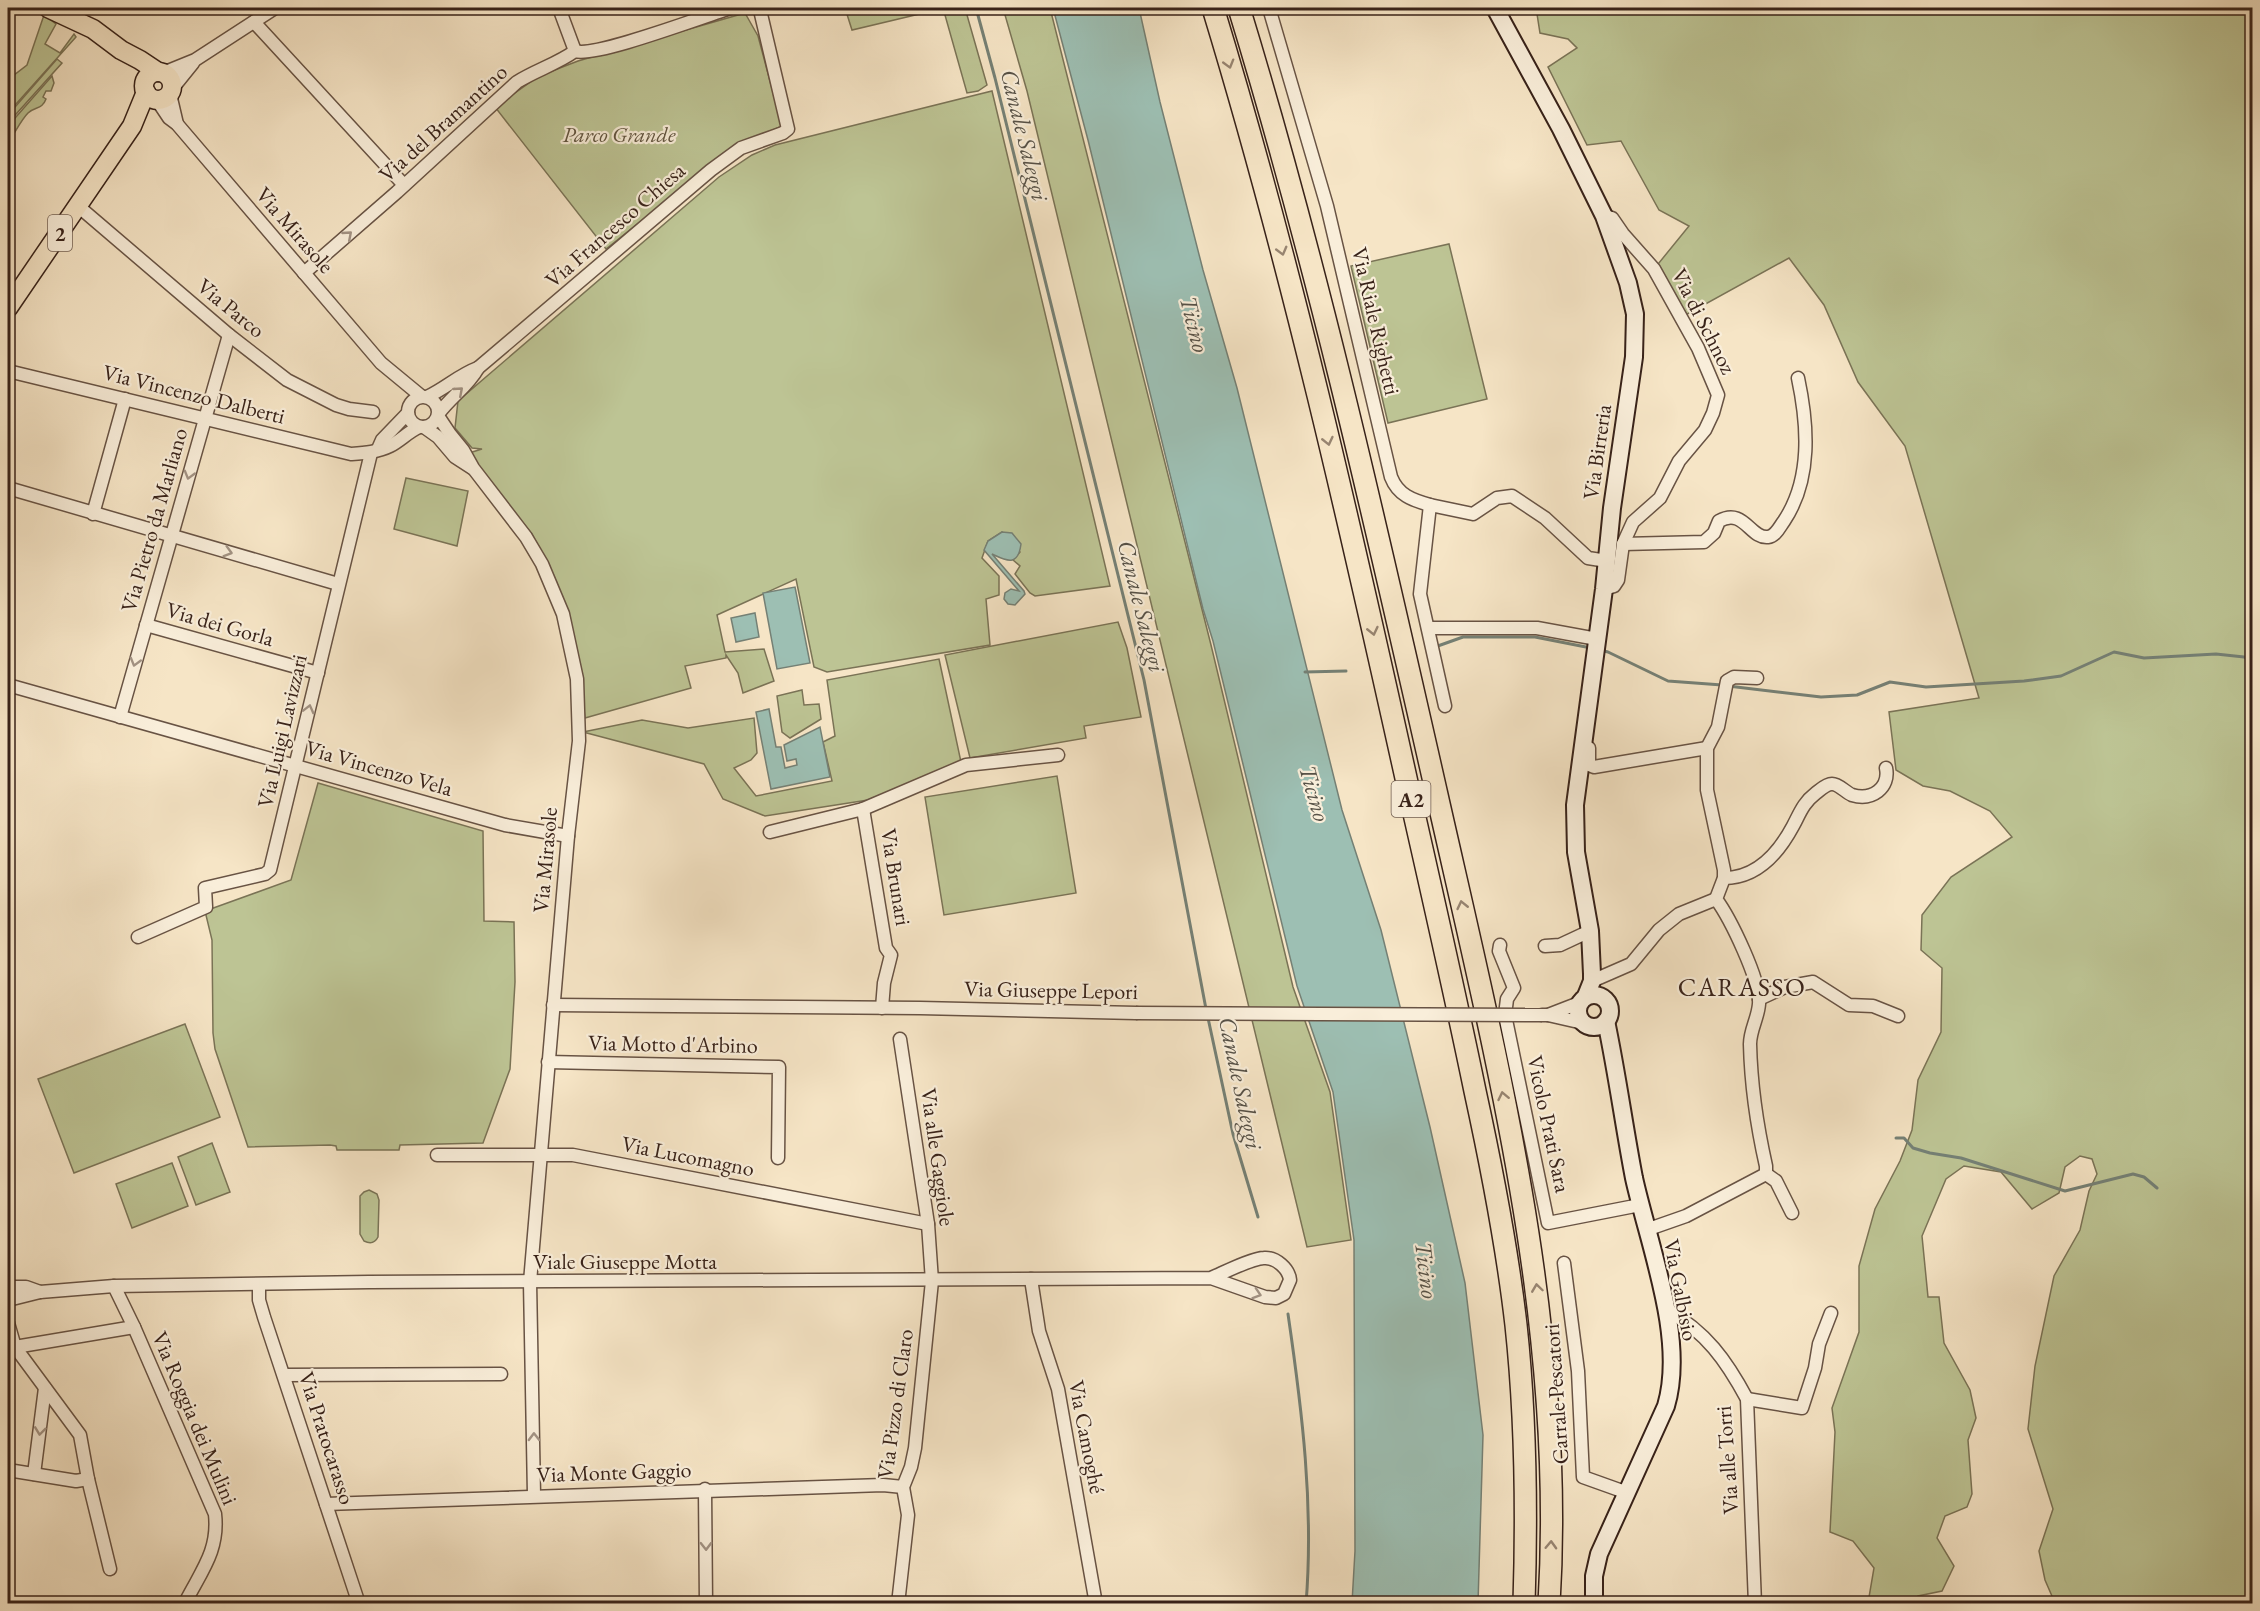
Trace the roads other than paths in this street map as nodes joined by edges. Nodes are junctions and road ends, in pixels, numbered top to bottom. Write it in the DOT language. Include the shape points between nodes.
graph roads {
  1 [pos="48,8"];
  2 [pos="275,8"];
  3 [pos="559,8"];
  4 [pos="731,8"];
  5 [pos="757,8"];
  6 [pos="1213,8"];
  7 [pos="1239,8"];
  8 [pos="1269,8"];
  9 [pos="1495,8"];
  10 [pos="254,22"];
  11 [pos="575,51"];
  12 [pos="195,60"];
  13 [pos="159,87"];
  14 [pos="404,185"];
  15 [pos="78,206"];
  16 [pos="1604,216"];
  17 [pos="304,273"];
  18 [pos="8,308"];
  19 [pos="229,335"];
  20 [pos="381,363"];
  21 [pos="478,369"];
  22 [pos="8,371"];
  23 [pos="1798,378"];
  24 [pos="424,397"];
  25 [pos="125,399"];
  26 [pos="408,410"];
  27 [pos="373,412"];
  28 [pos="439,414"];
  29 [pos="205,418"];
  30 [pos="421,427"];
  31 [pos="375,451"];
  32 [pos="472,468"];
  33 [pos="8,489"];
  34 [pos="1430,505"];
  35 [pos="93,513"];
  36 [pos="172,536"];
  37 [pos="1623,544"];
  38 [pos="1607,561"];
  39 [pos="338,584"];
  40 [pos="1604,589"];
  41 [pos="146,626"];
  42 [pos="1428,628"];
  43 [pos="1597,642"];
  44 [pos="318,673"];
  45 [pos="1757,678"];
  46 [pos="8,685"];
  47 [pos="1445,706"];
  48 [pos="120,717"];
  49 [pos="1583,739"];
  50 [pos="1707,748"];
  51 [pos="1058,755"];
  52 [pos="296,766"];
  53 [pos="1886,768"];
  54 [pos="863,809"];
  55 [pos="770,832"];
  56 [pos="568,836"];
  57 [pos="1724,878"];
  58 [pos="1716,899"];
  59 [pos="1590,932"];
  60 [pos="138,937"];
  61 [pos="1500,945"];
  62 [pos="1545,946"];
  63 [pos="1598,979"];
  64 [pos="1603,997"];
  65 [pos="1582,999"];
  66 [pos="1759,999"];
  67 [pos="553,1005"];
  68 [pos="882,1008"];
  69 [pos="1545,1015"];
  70 [pos="1898,1016"];
  71 [pos="1594,1024"];
  72 [pos="900,1040"];
  73 [pos="548,1062"];
  74 [pos="541,1154"];
  75 [pos="437,1155"];
  76 [pos="778,1158"];
  77 [pos="1766,1174"];
  78 [pos="1640,1205"];
  79 [pos="1792,1213"];
  80 [pos="928,1224"];
  81 [pos="1646,1230"];
  82 [pos="1564,1263"];
  83 [pos="1211,1278"];
  84 [pos="1031,1279"];
  85 [pos="932,1281"];
  86 [pos="530,1282"];
  87 [pos="259,1285"];
  88 [pos="8,1287"];
  89 [pos="114,1287"];
  90 [pos="40,1292"];
  91 [pos="8,1300"];
  92 [pos="1667,1310"];
  93 [pos="1831,1313"];
  94 [pos="8,1323"];
  95 [pos="134,1327"];
  96 [pos="15,1347"];
  97 [pos="501,1374"];
  98 [pos="284,1375"];
  99 [pos="45,1388"];
  100 [pos="1747,1399"];
  101 [pos="8,1470"];
  102 [pos="34,1474"];
  103 [pos="88,1479"];
  104 [pos="903,1487"];
  105 [pos="705,1489"];
  106 [pos="1625,1492"];
  107 [pos="534,1496"];
  108 [pos="326,1503"];
  109 [pos="110,1569"];
  110 [pos="186,1601"];
  111 [pos="359,1604"];
  112 [pos="706,1604"];
  113 [pos="898,1604"];
  114 [pos="1096,1604"];
  115 [pos="1524,1604"];
  116 [pos="1549,1604"];
  117 [pos="1594,1604"];
  118 [pos="1755,1604"];
  1 -- 13 [label="main road" via="93,29 140,60"];
  2 -- 10 [label="street"];
  3 -- 11 [label="street"];
  4 -- 11 [label="street, Via del Bramantino" via="616,45"];
  5 -- 21 [label="street, Via Francesco Chiesa" via="788,129 729,156"];
  6 -- 115 [label="highway, A2, one-way" via="1277,234 1327,435 1488,1150 1508,1265 1521,1378 1526,1490"];
  116 -- 7 [label="highway, A2, one-way" via="1552,1473 1546,1370 1533,1261 1509,1124 1338,370 1269,106"];
  8 -- 34 [label="street, Via Riale Righetti" via="1327,206 1391,477 1401,493"];
  9 -- 16 [label="street, Via Birreria"];
  10 -- 12 [label="street"];
  10 -- 14 [label="street"];
  11 -- 14 [label="street, Via del Bramantino" via="517,82"];
  12 -- 13 [label="street"];
  12 -- 13 [label="street"];
  13 -- 15 [label="main road, 2"];
  13 -- 17 [label="street, Via Mirasole" via="177,124"];
  17 -- 14 [label="street, Via del Bramantino, one-way"];
  15 -- 18 [label="main road, 2"];
  15 -- 19 [label="street, Via Parco"];
  16 -- 37 [label="street, Via di Schnoz" via="1612,218 1654,269 1698,348 1718,395 1706,430 1680,461 1658,501 1636,518"];
  16 -- 38 [label="street, Via Birreria" via="1630,291 1636,337"];
  17 -- 20 [label="street, Via Mirasole"];
  19 -- 27 [label="street, Via Parco" via="304,390 342,407"];
  19 -- 29 [label="street, Via Pietro da Marliano"];
  20 -- 24 [label="street, Via Mirasole"];
  20 -- 26 [label="street, Via Mirasole" via="402,393"];
  21 -- 24 [label="street, Via Francesco Chiesa"];
  28 -- 21 [label="street, Via Francesco Chiesa, one-way"];
  22 -- 25 [label="street, Via Vincenzo Dalberti"];
  23 -- 37 [label="street" via="1805,412 1802,482 1793,506 1774,534 1761,535 1730,517 1719,521 1714,534 1704,542"];
  24 -- 26 [label="street" via="413,400"];
  24 -- 28 [label="street" via="437,405"];
  25 -- 29 [label="street, Via Vincenzo Dalberti"];
  25 -- 35 [label="street"];
  26 -- 30 [label="street" via="411,421"];
  26 -- 31 [label="street, Via Luigi Lavizzari"];
  28 -- 30 [label="street" via="433,424"];
  28 -- 32 [label="street, Via Mirasole"];
  29 -- 31 [label="street, Via Vincenzo Dalberti" via="351,454"];
  29 -- 36 [label="street, Via Pietro da Marliano, one-way"];
  30 -- 31 [label="street"];
  30 -- 32 [label="street, Via Mirasole"];
  31 -- 39 [label="street, Via Luigi Lavizzari"];
  32 -- 56 [label="street, Via Mirasole" via="532,546 555,593 569,636 577,679 579,741"];
  33 -- 35 [label="street"];
  34 -- 38 [label="street, Via Riale Righetti" via="1473,514 1497,498 1512,496 1545,518 1588,558"];
  34 -- 42 [label="street" via="1420,594"];
  35 -- 36 [label="street"];
  36 -- 39 [label="street, one-way"];
  36 -- 41 [label="street, Via Pietro da Marliano"];
  37 -- 40 [label="street, Via di Schnoz" via="1618,580"];
  38 -- 40 [label="street, Via Birreria"];
  39 -- 44 [label="street, Via Luigi Lavizzari"];
  40 -- 43 [label="street, Via Birreria"];
  41 -- 44 [label="street, Via dei Gorla"];
  41 -- 48 [label="street, Via Pietro da Marliano, one-way"];
  42 -- 43 [label="street" via="1537,628"];
  42 -- 47 [label="street"];
  43 -- 49 [label="street, Via Birreria"];
  52 -- 44 [label="street, Via Luigi Lavizzari, one-way"];
  45 -- 50 [label="street" via="1728,679 1718,727"];
  46 -- 48 [label="street, Via Vincenzo Vela"];
  48 -- 52 [label="street, Via Vincenzo Vela"];
  49 -- 50 [label="street" via="1589,744 1592,766"];
  49 -- 59 [label="street, Via Birreria" via="1574,826"];
  50 -- 57 [label="street" via="1707,790"];
  51 -- 54 [label="street" via="966,765"];
  52 -- 56 [label="street, Via Vincenzo Vela" via="505,825"];
  52 -- 60 [label="street, Via Luigi Lavizzari" via="269,872 205,888 206,908"];
  53 -- 57 [label="street" via="1887,780 1877,793 1856,795 1835,785 1826,786 1804,804 1788,836 1764,864 1749,874"];
  54 -- 55 [label="street, Via Brunari"];
  54 -- 68 [label="street, Via Brunari" via="886,948 891,955"];
  56 -- 67 [label="street, Via Mirasole"];
  57 -- 58 [label="street"];
  58 -- 63 [label="street" via="1673,918 1631,964"];
  58 -- 66 [label="street" via="1746,957"];
  59 -- 62 [label="street" via="1560,945"];
  59 -- 63 [label="street, Via Birreria"];
  61 -- 78 [label="street, Vicolo Prati Sara" via="1514,988 1507,999 1505,1015 1548,1223"];
  63 -- 64 [label="street, Via Birreria"];
  63 -- 65 [label="street, Via Birreria"];
  64 -- 65 [label="street" via="1594,994"];
  64 -- 71 [label="street" via="1610,1008"];
  65 -- 69 [label="street, Via Giuseppe Lepori"];
  65 -- 71 [label="street" via="1578,1016"];
  66 -- 70 [label="street" via="1785,987 1813,982 1849,1005 1873,1006"];
  66 -- 77 [label="street" via="1750,1045 1755,1113"];
  67 -- 68 [label="street, Via Giuseppe Lepori"];
  67 -- 73 [label="street, Via Mirasole"];
  68 -- 69 [label="street, Via Giuseppe Lepori, bridge"];
  69 -- 71 [label="street, Via Giuseppe Lepori"];
  71 -- 78 [label="street, Via Galbisio" via="1611,1045"];
  72 -- 80 [label="street, Via alle Gaggiole"];
  73 -- 74 [label="street, Via Mirasole"];
  73 -- 76 [label="street, Via Motto d'Arbino" via="779,1067"];
  74 -- 75 [label="street, Via Lucomagno"];
  74 -- 80 [label="street, Via Lucomagno" via="573,1155"];
  74 -- 86 [label="street, Via Mirasole"];
  77 -- 79 [label="street" via="1776,1181"];
  77 -- 81 [label="street" via="1686,1216"];
  78 -- 81 [label="street, Via Galbisio"];
  80 -- 85 [label="street, Via alle Gaggiole"];
  81 -- 92 [label="street, Via Galbisio"];
  82 -- 106 [label="street, Carrale Pescatori" via="1578,1371 1583,1477"];
  83 -- 83 [label="street, Viale Giuseppe Motta, one-way" via="1270,1298 1284,1294 1290,1280 1284,1268 1263,1258"];
  83 -- 84 [label="street, Viale Giuseppe Motta"];
  84 -- 85 [label="street, Viale Giuseppe Motta"];
  84 -- 114 [label="street, Via Camoghé" via="1039,1331 1058,1389"];
  85 -- 86 [label="street, Viale Giuseppe Motta"];
  85 -- 104 [label="street, Via Pizzo di Claro" via="915,1448"];
  86 -- 87 [label="street, Viale Giuseppe Motta"];
  107 -- 86 [label="street, Via Mirasole, one-way"];
  87 -- 89 [label="street, Viale Giuseppe Motta"];
  87 -- 98 [label="street, Via Pratocarasso" via="259,1300"];
  88 -- 90 [label="street, Viale Giuseppe Motta"];
  89 -- 90 [label="street, Viale Giuseppe Motta"];
  89 -- 95 [label="street, Via Roggia dei Mulini"];
  90 -- 91 [label="street, Viale Giuseppe Motta"];
  92 -- 100 [label="street, Via alle Torri" via="1692,1325 1709,1342"];
  92 -- 106 [label="street, Via Galbisio" via="1671,1386"];
  93 -- 100 [label="street" via="1802,1408"];
  94 -- 96 [label="street"];
  95 -- 96 [label="street"];
  95 -- 110 [label="street, Via Roggia dei Mulini" via="215,1514 217,1532 212,1551"];
  96 -- 99 [label="street"];
  97 -- 98 [label="street"];
  98 -- 108 [label="street, Via Pratocarasso"];
  99 -- 102 [label="street, one-way"];
  99 -- 103 [label="street" via="80,1435"];
  100 -- 118 [label="street, Via alle Torri"];
  101 -- 102 [label="street"];
  102 -- 103 [label="street" via="76,1481"];
  103 -- 109 [label="street"];
  104 -- 105 [label="street, Via Monte Gaggio"];
  104 -- 113 [label="street, Via Pizzo di Claro" via="908,1515"];
  105 -- 107 [label="street, Via Monte Gaggio"];
  105 -- 112 [label="street, one-way"];
  106 -- 117 [label="street, Via Galbisio" via="1599,1554"];
  107 -- 108 [label="street, Via Monte Gaggio"];
  108 -- 111 [label="street, Via Pratocarasso"];
}
